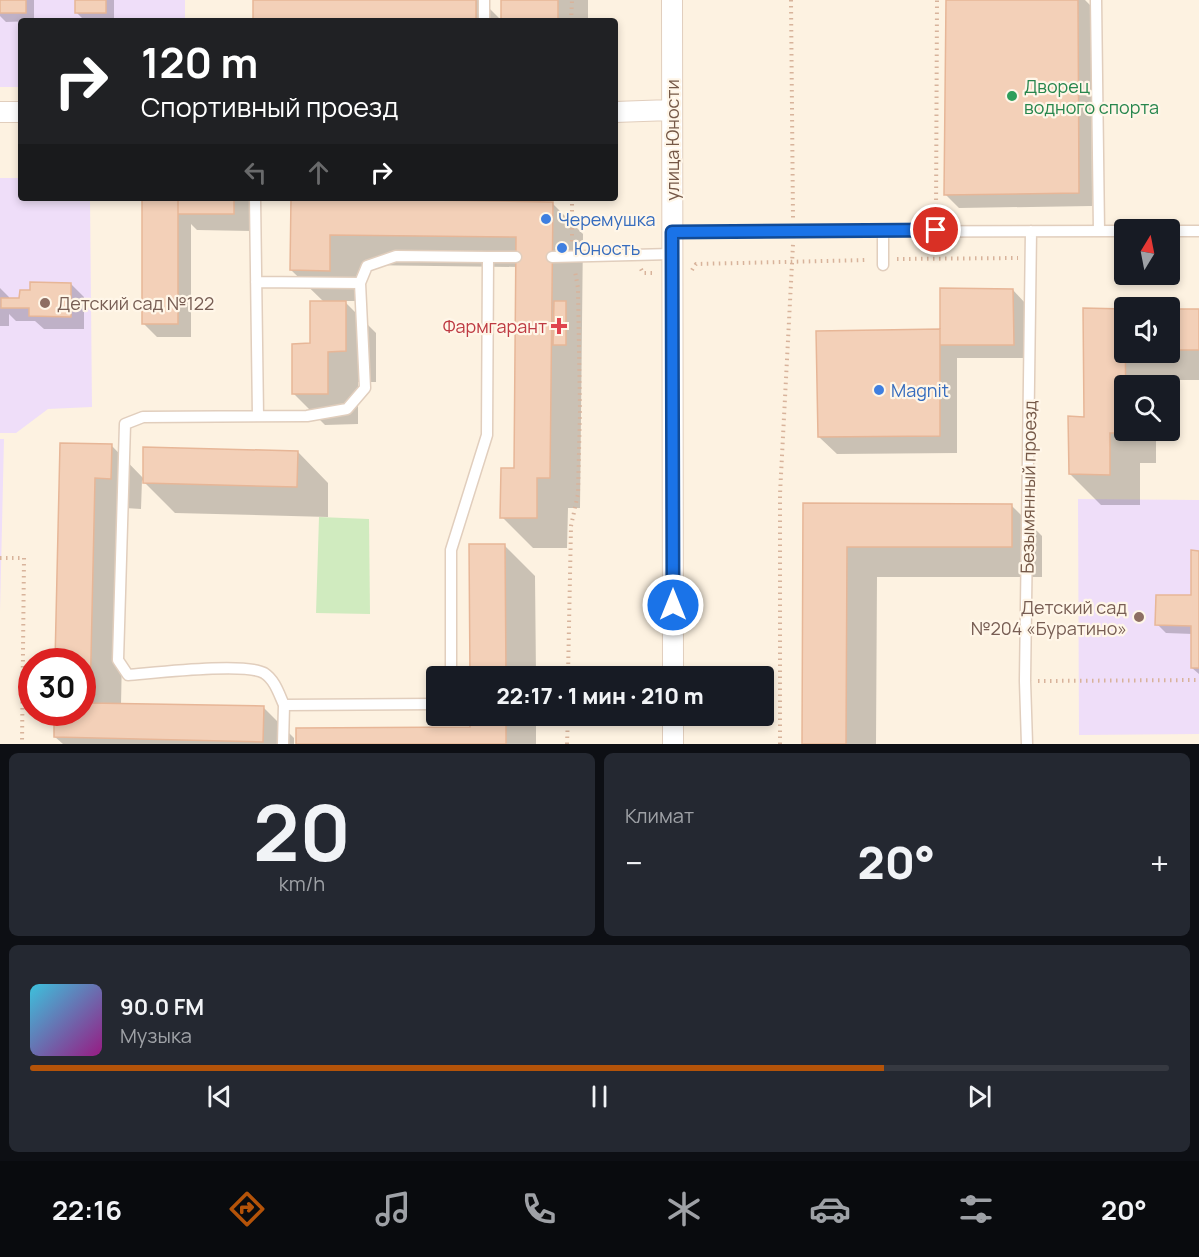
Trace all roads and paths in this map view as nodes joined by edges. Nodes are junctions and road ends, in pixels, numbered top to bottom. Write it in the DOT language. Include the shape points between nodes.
graph roads {
  1 [pos="484,0"];
  2 [pos="572,0"];
  3 [pos="672,0"];
  4 [pos="791,0"];
  5 [pos="937,0"];
  6 [pos="1096,0"];
  7 [pos="484,18"];
  8 [pos="571,18"];
  9 [pos="671,110"];
  10 [pos="0,112"];
  11 [pos="18,112"];
  12 [pos="618,112"];
  13 [pos="255,201"];
  14 [pos="572,201"];
  15 [pos="936,230"];
  16 [pos="793,231"];
  17 [pos="883,231"];
  18 [pos="1031,231"];
  19 [pos="1098,231"];
  20 [pos="1114,231"];
  21 [pos="1180,231"];
  22 [pos="1199,231"];
  23 [pos="672,232"];
  24 [pos="572,256"];
  25 [pos="488,257"];
  26 [pos="516,257"];
  27 [pos="552,257"];
  28 [pos="1031,258"];
  29 [pos="791,262"];
  30 [pos="883,262"];
  31 [pos="672,263"];
  32 [pos="639,265"];
  33 [pos="256,282"];
  34 [pos="360,283"];
  35 [pos="258,416"];
  36 [pos="0,558"];
  37 [pos="451,666"];
  38 [pos="568,666"];
  39 [pos="673,666"];
  40 [pos="1199,680"];
  41 [pos="1025,681"];
  42 [pos="426,704"];
  43 [pos="284,705"];
  44 [pos="568,726"];
  45 [pos="673,726"];
  46 [pos="22,744"];
  47 [pos="283,744"];
  48 [pos="567,744"];
  49 [pos="673,744"];
  50 [pos="780,744"];
  51 [pos="1027,744"];
  1 -- 7 [label="lane"];
  2 -- 8 [label="path"];
  3 -- 9 [label="street, улица Юности"];
  4 -- 16 [label="path"];
  5 -- 15 [label="path"];
  6 -- 19 [label="lane"];
  9 -- 12 [label="street"];
  9 -- 23 [label="street, улица Юности"];
  10 -- 11 [label="street"];
  13 -- 33 [label="lane"];
  14 -- 24 [label="path"];
  15 -- 17 [label="lane"];
  15 -- 18 [label="lane"];
  16 -- 17 [label="lane"];
  16 -- 23 [label="lane"];
  16 -- 29 [label="path"];
  17 -- 30 [label="lane"];
  18 -- 19 [label="lane"];
  18 -- 28 [label="lane, Безымянный проезд"];
  19 -- 20 [label="lane"];
  21 -- 22 [label="lane"];
  23 -- 31 [label="street, улица Юности"];
  24 -- 27 [label="lane"];
  24 -- 31 [label="lane"];
  24 -- 38 [label="path" via="578,288 580,411 578,494 571,526"];
  25 -- 26 [label="lane"];
  25 -- 34 [label="lane" via="396,256 367,266"];
  25 -- 37 [label="lane" via="487,435 451,550"];
  28 -- 30 [label="path"];
  28 -- 41 [label="lane, Безымянный проезд"];
  29 -- 30 [label="path"];
  29 -- 31 [label="path" via="696,264 691,271"];
  29 -- 50 [label="path" via="780,494"];
  31 -- 32 [label="path" via="643,273"];
  31 -- 39 [label="street, улица Юности"];
  33 -- 34 [label="lane"];
  33 -- 35 [label="lane"];
  34 -- 35 [label="lane" via="365,388 347,409 307,416"];
  35 -- 43 [label="lane" via="143,417 125,424 118,660 128,675 240,668 264,673 276,686"];
  36 -- 46 [label="path" via="24,558"];
  40 -- 41 [label="path"];
  41 -- 51 [label="lane, Безымянный проезд"];
  42 -- 43 [label="lane"];
  43 -- 47 [label="lane"];
  44 -- 48 [label="path"];
  45 -- 49 [label="street"];
}
